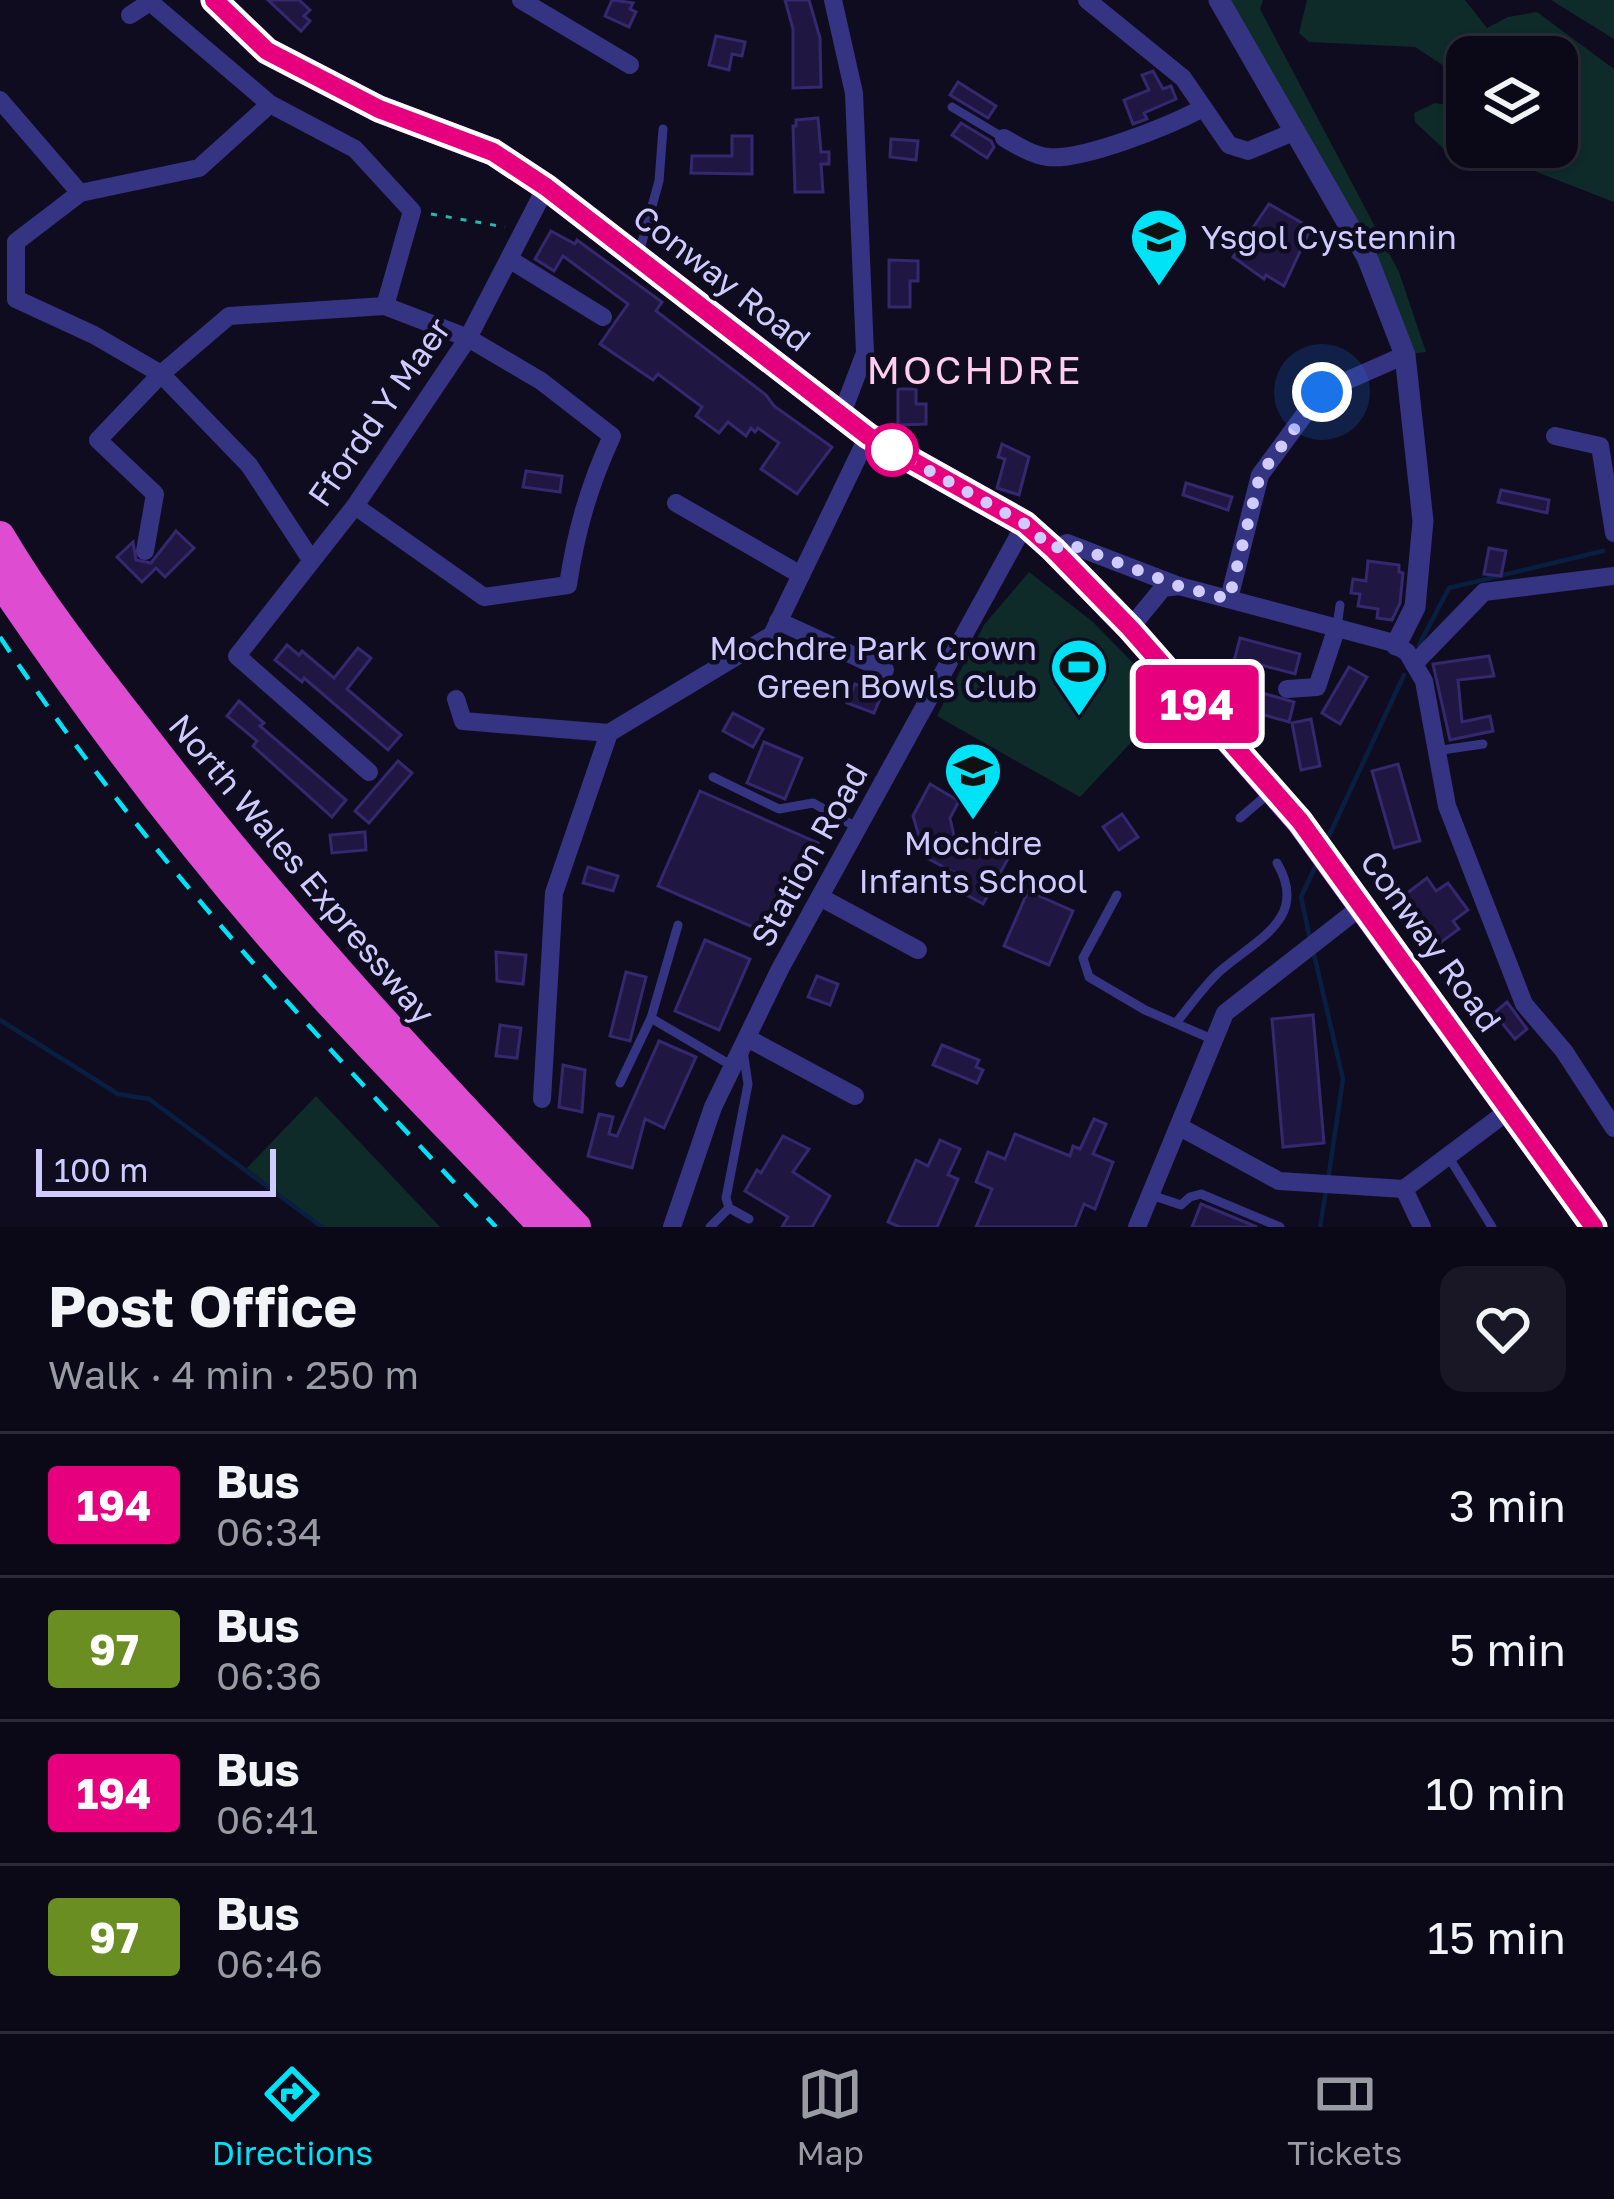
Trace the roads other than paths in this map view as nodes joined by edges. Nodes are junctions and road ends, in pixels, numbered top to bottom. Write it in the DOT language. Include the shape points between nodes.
graph roads {
  1 [pos="214,0"];
  2 [pos="520,0"];
  3 [pos="833,0"];
  4 [pos="1087,0"];
  5 [pos="1219,0"];
  6 [pos="130,15"];
  7 [pos="630,65"];
  8 [pos="0,100"];
  9 [pos="269,104"];
  10 [pos="952,107"];
  11 [pos="1201,110"];
  12 [pos="663,129"];
  13 [pos="1296,131"];
  14 [pos="1004,138"];
  15 [pos="546,187"];
  16 [pos="80,193"];
  17 [pos="638,258"];
  18 [pos="508,259"];
  19 [pos="386,306"];
  20 [pos="603,317"];
  21 [pos="468,338"];
  22 [pos="1406,355"];
  23 [pos="161,374"];
  24 [pos="841,416"];
  25 [pos="868,436"];
  26 [pos="1555,436"];
  27 [pos="1607,448"];
  28 [pos="676,503"];
  29 [pos="355,506"];
  30 [pos="1025,524"];
  31 [pos="1614,533"];
  32 [pos="0,536"];
  33 [pos="1053,549"];
  34 [pos="145,551"];
  35 [pos="310,558"];
  36 [pos="801,575"];
  37 [pos="1614,576"];
  38 [pos="0,580"];
  39 [pos="1179,586"];
  40 [pos="1229,599"];
  41 [pos="1340,605"];
  42 [pos="778,621"];
  43 [pos="1337,627"];
  44 [pos="1130,628"];
  45 [pos="1396,645"];
  46 [pos="1414,664"];
  47 [pos="885,670"];
  48 [pos="1287,689"];
  49 [pos="456,699"];
  50 [pos="609,733"];
  51 [pos="1483,744"];
  52 [pos="1435,752"];
  53 [pos="369,772"];
  54 [pos="713,776"];
  55 [pos="1273,790"];
  56 [pos="1240,818"];
  57 [pos="858,828"];
  58 [pos="1276,863"];
  59 [pos="1117,895"];
  60 [pos="820,898"];
  61 [pos="1362,906"];
  62 [pos="678,925"];
  63 [pos="918,950"];
  64 [pos="650,1018"];
  65 [pos="1176,1023"];
  66 [pos="1214,1040"];
  67 [pos="742,1052"];
  68 [pos="620,1082"];
  69 [pos="855,1096"];
  70 [pos="542,1100"];
  71 [pos="1508,1111"];
  72 [pos="1180,1127"];
  73 [pos="1614,1128"];
  74 [pos="1448,1156"];
  75 [pos="1404,1189"];
  76 [pos="1151,1195"];
  77 [pos="729,1208"];
  78 [pos="749,1219"];
  79 [pos="544,1227"];
  80 [pos="576,1227"];
  81 [pos="672,1227"];
  82 [pos="710,1227"];
  83 [pos="1137,1227"];
  84 [pos="1280,1227"];
  85 [pos="1422,1227"];
  86 [pos="1492,1227"];
  87 [pos="1594,1227"];
  1 -- 15 [label="main road, Conway Road" via="267,51 379,109 493,152"];
  2 -- 7 [label="street"];
  3 -- 24 [label="street" via="854,93 866,353"];
  4 -- 11 [label="street" via="1183,78"];
  5 -- 13 [label="street"];
  6 -- 9 [label="street" via="149,2"];
  8 -- 16 [label="street"];
  9 -- 16 [label="street" via="199,168"];
  9 -- 19 [label="street" via="355,149 412,211"];
  10 -- 14 [label="lane"];
  11 -- 13 [label="street" via="1229,145 1248,151"];
  11 -- 14 [label="street" via="1161,130 1055,158"];
  12 -- 17 [label="lane"];
  13 -- 22 [label="street" via="1367,256"];
  15 -- 17 [label="main road, Conway Road"];
  15 -- 18 [label="street, Ffordd Y Maer"];
  16 -- 23 [label="street" via="16,242 16,299"];
  17 -- 24 [label="main road, Conway Road"];
  18 -- 20 [label="street"];
  18 -- 21 [label="street, Ffordd Y Maer"];
  19 -- 21 [label="street"];
  19 -- 23 [label="street" via="229,316"];
  21 -- 29 [label="street, Ffordd Y Maer"];
  21 -- 29 [label="street" via="612,436 589,486 568,585 484,597"];
  22 -- 40 [label="street" via="1322,392 1260,475"];
  22 -- 45 [label="street" via="1424,520 1415,607"];
  23 -- 34 [label="street" via="98,440 155,494"];
  23 -- 35 [label="street" via="249,465"];
  24 -- 25 [label="main road, Conway Road"];
  25 -- 30 [label="main road, Conway Road"];
  25 -- 36 [label="street"];
  26 -- 27 [label="street"];
  27 -- 31 [label="street"];
  28 -- 36 [label="street"];
  29 -- 35 [label="street, Ffordd Y Maer"];
  30 -- 33 [label="main road, Conway Road"];
  30 -- 57 [label="street, Station Road"];
  32 -- 80 [label="highway, North Wales Expressway" via="88,666 237,857 390,1033"];
  33 -- 39 [label="street" via="1067,543"];
  33 -- 44 [label="main road, Conway Road"];
  35 -- 53 [label="street, Ffordd Y Maer" via="237,656"];
  36 -- 42 [label="street"];
  37 -- 46 [label="street" via="1484,592"];
  38 -- 79 [label="highway, North Wales Expressway" via="195,844 327,1000"];
  39 -- 40 [label="street"];
  39 -- 44 [label="street" via="1163,588"];
  40 -- 43 [label="street"];
  41 -- 43 [label="lane"];
  42 -- 47 [label="street"];
  42 -- 50 [label="street" via="772,635"];
  43 -- 45 [label="street"];
  43 -- 48 [label="street" via="1317,687"];
  44 -- 55 [label="main road, Conway Road"];
  45 -- 46 [label="street"];
  46 -- 52 [label="street"];
  49 -- 50 [label="street" via="463,721"];
  50 -- 70 [label="street" via="554,893"];
  51 -- 52 [label="lane"];
  52 -- 73 [label="street" via="1524,1004"];
  54 -- 57 [label="lane" via="779,809 813,803"];
  55 -- 56 [label="lane"];
  55 -- 61 [label="main road, Conway Road"];
  57 -- 60 [label="street, Station Road"];
  58 -- 65 [label="lane" via="1288,882 1283,915"];
  59 -- 65 [label="lane" via="1083,958 1089,977"];
  60 -- 63 [label="street"];
  60 -- 67 [label="street, Station Road"];
  61 -- 66 [label="street" via="1225,1013"];
  61 -- 71 [label="main road, Conway Road"];
  62 -- 64 [label="lane"];
  64 -- 67 [label="lane"];
  64 -- 68 [label="lane"];
  65 -- 66 [label="lane"];
  66 -- 72 [label="street"];
  67 -- 69 [label="street"];
  67 -- 77 [label="lane" via="748,1084"];
  67 -- 81 [label="street, Station Road" via="713,1107"];
  71 -- 74 [label="street"];
  71 -- 87 [label="main road, Conway Road"];
  72 -- 75 [label="street" via="1279,1181"];
  72 -- 76 [label="street"];
  74 -- 75 [label="street"];
  74 -- 86 [label="lane"];
  75 -- 85 [label="street"];
  76 -- 83 [label="street"];
  76 -- 84 [label="lane" via="1181,1205 1202,1194"];
  77 -- 78 [label="lane"];
  77 -- 82 [label="lane"];
}
